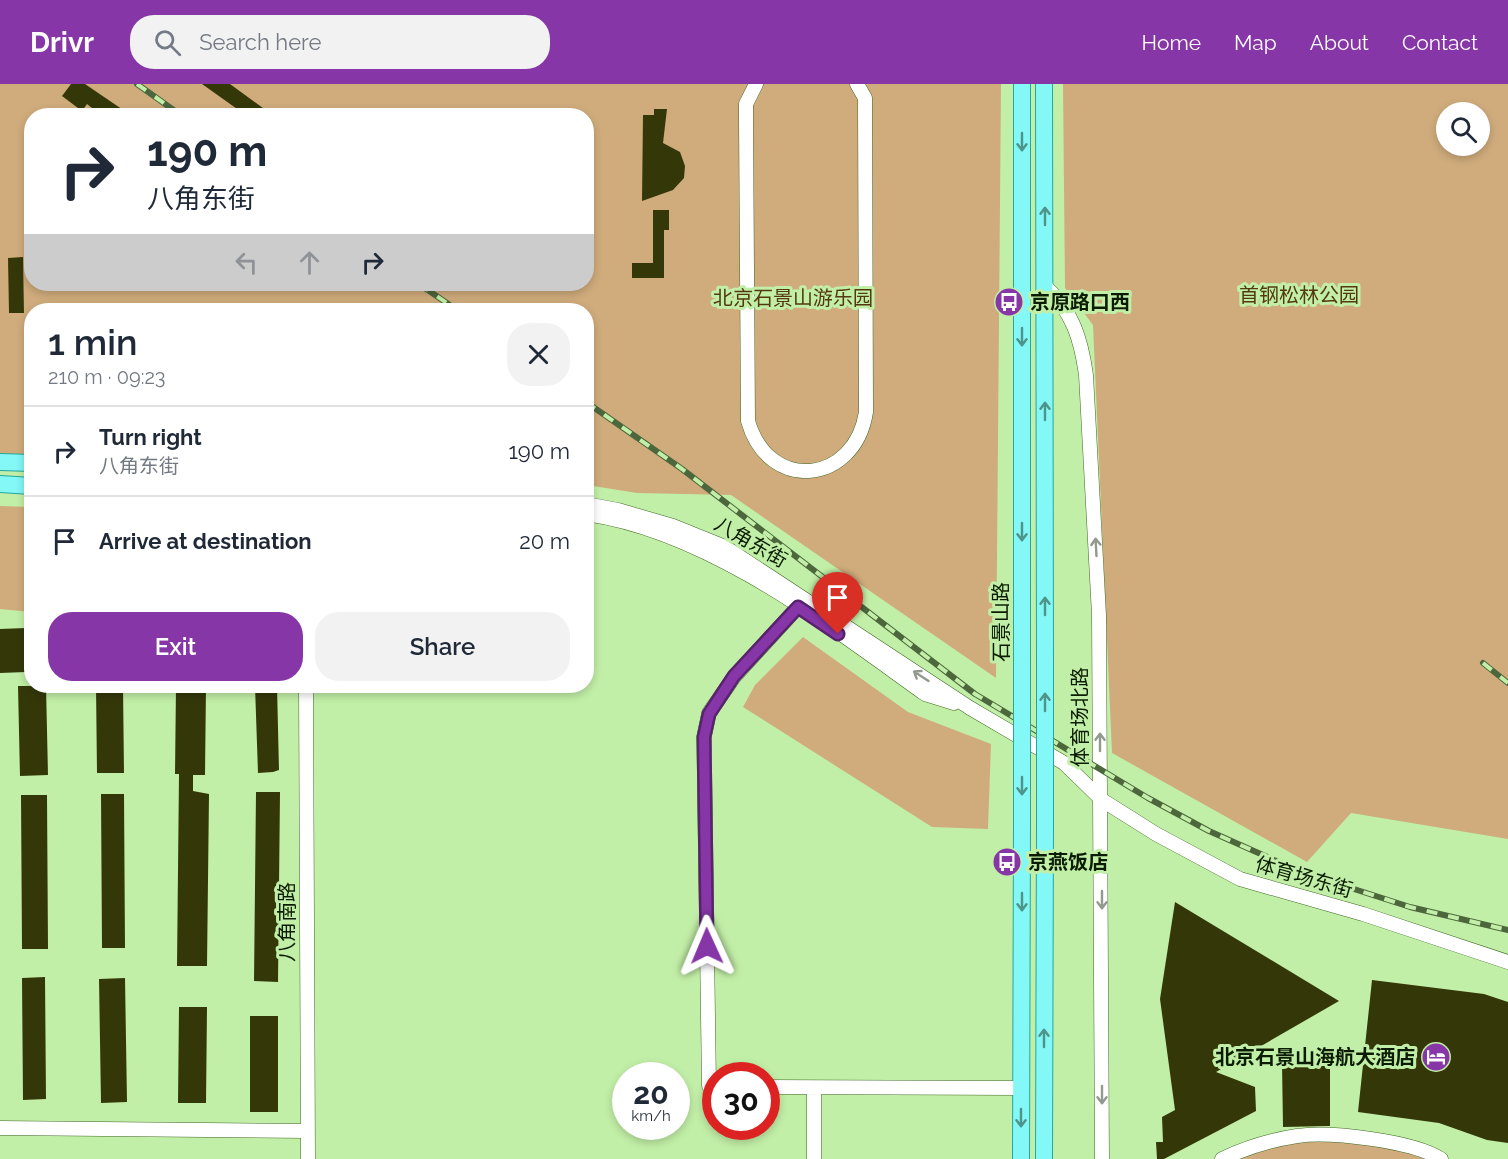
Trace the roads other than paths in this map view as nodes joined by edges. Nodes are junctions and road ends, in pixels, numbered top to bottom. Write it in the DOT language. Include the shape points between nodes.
graph roads {
  1 [pos="756,84"];
  2 [pos="857,84"];
  3 [pos="1022,84"];
  4 [pos="1044,84"];
  5 [pos="866,91"];
  6 [pos="1045,286"];
  7 [pos="0,462"];
  8 [pos="24,463"];
  9 [pos="0,473"];
  10 [pos="24,474"];
  11 [pos="0,484"];
  12 [pos="24,486"];
  13 [pos="594,506"];
  14 [pos="594,516"];
  15 [pos="798,607"];
  16 [pos="306,693"];
  17 [pos="969,708"];
  18 [pos="1101,800"];
  19 [pos="1508,962"];
  20 [pos="708,1062"];
  21 [pos="780,1087"];
  22 [pos="814,1088"];
  23 [pos="1021,1088"];
  24 [pos="0,1128"];
  25 [pos="308,1131"];
  26 [pos="308,1159"];
  27 [pos="814,1159"];
  28 [pos="1021,1159"];
  29 [pos="1044,1159"];
  30 [pos="1102,1159"];
  31 [pos="1222,1159"];
  32 [pos="1441,1159"];
  1 -- 5 [label="street" via="746,104 748,421 760,450 774,463 812,472 829,467 848,454 864,428"];
  2 -- 5 [label="street"];
  3 -- 23 [label="main road, 石景山路, one-way, bridge"];
  6 -- 4 [label="main road, one-way"];
  18 -- 6 [label="street, 体育场北路, one-way" via="1099,615 1086,375 1080,338"];
  29 -- 6 [label="main road, one-way, bridge"];
  7 -- 8 [label="main road"];
  9 -- 10 [label="main road"];
  11 -- 12 [label="main road"];
  17 -- 13 [label="street, 八角东街, one-way" via="725,547 673,526"];
  14 -- 15 [label="street, 八角东街" via="670,535 725,560"];
  15 -- 17 [label="street, 八角东街" via="925,694"];
  15 -- 20 [label="street" via="734,676 709,714 704,737"];
  16 -- 25 [label="street, 八角南路"];
  17 -- 18 [label="street, 八角东街" via="1064,763"];
  18 -- 19 [label="street, 体育场东街" via="1240,879"];
  18 -- 30 [label="street, 体育场北路, one-way"];
  21 -- 22 [label="street"];
  22 -- 23 [label="street"];
  22 -- 27 [label="street"];
  23 -- 28 [label="main road, 石景山路, one-way"];
  24 -- 25 [label="street"];
  25 -- 26 [label="street, 八角南路"];
  31 -- 32 [label="street" via="1240,1150 1299,1136 1399,1143 1428,1150"];
}
